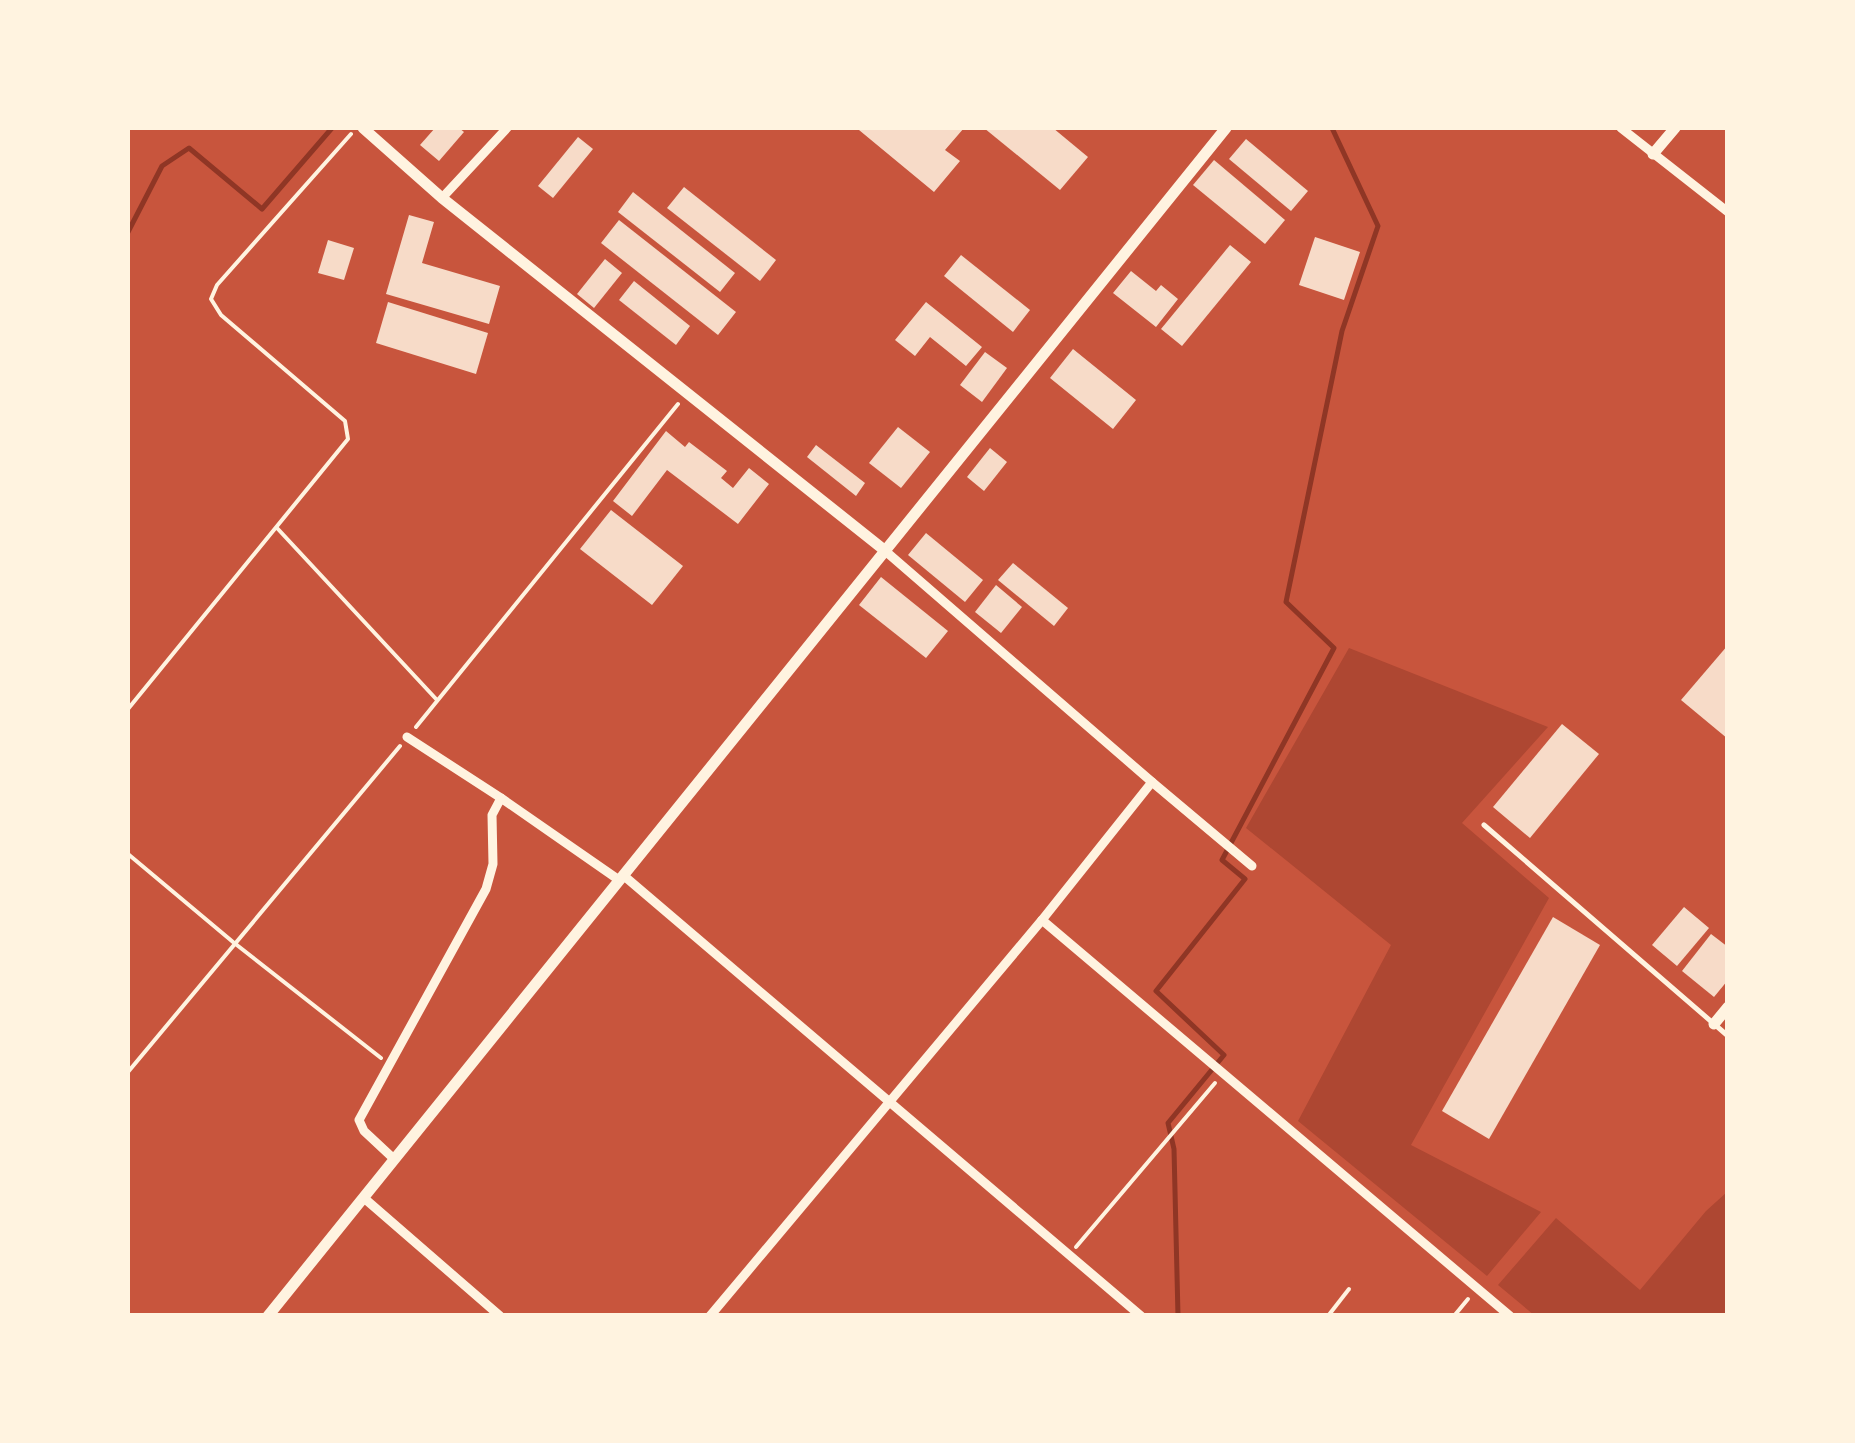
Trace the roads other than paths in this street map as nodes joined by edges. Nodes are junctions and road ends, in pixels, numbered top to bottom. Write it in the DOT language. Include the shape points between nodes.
graph roads {
  1 [pos="360,128"];
  2 [pos="508,128"];
  3 [pos="1226,128"];
  4 [pos="1621,128"];
  5 [pos="1674,128"];
  6 [pos="1654,154"];
  7 [pos="442,198"];
  8 [pos="1728,212"];
  9 [pos="883,549"];
  10 [pos="407,737"];
  11 [pos="1152,782"];
  12 [pos="500,798"];
  13 [pos="1484,826"];
  14 [pos="1252,866"];
  15 [pos="621,878"];
  16 [pos="1042,920"];
  17 [pos="1728,1007"];
  18 [pos="1714,1024"];
  19 [pos="1728,1036"];
  20 [pos="889,1104"];
  21 [pos="394,1159"];
  22 [pos="364,1198"];
  23 [pos="268,1316"];
  24 [pos="500,1316"];
  25 [pos="710,1316"];
  26 [pos="1141,1316"];
  27 [pos="1510,1316"];
  1 -- 7 [label="street"];
  2 -- 7 [label="street"];
  3 -- 9 [label="street"];
  4 -- 6 [label="street"];
  5 -- 6 [label="street"];
  6 -- 8 [label="street"];
  7 -- 9 [label="street"];
  9 -- 11 [label="street"];
  9 -- 15 [label="street"];
  10 -- 12 [label="street"];
  11 -- 14 [label="street"];
  11 -- 16 [label="street"];
  12 -- 15 [label="street"];
  12 -- 21 [label="street" via="492,814 486,889 359,1120"];
  13 -- 18 [label="lane"];
  15 -- 20 [label="street"];
  15 -- 21 [label="street"];
  16 -- 20 [label="street"];
  16 -- 27 [label="street"];
  17 -- 18 [label="street"];
  18 -- 19 [label="lane"];
  20 -- 25 [label="street"];
  20 -- 26 [label="street"];
  21 -- 22 [label="street"];
  22 -- 23 [label="street"];
  22 -- 24 [label="street"];
}
